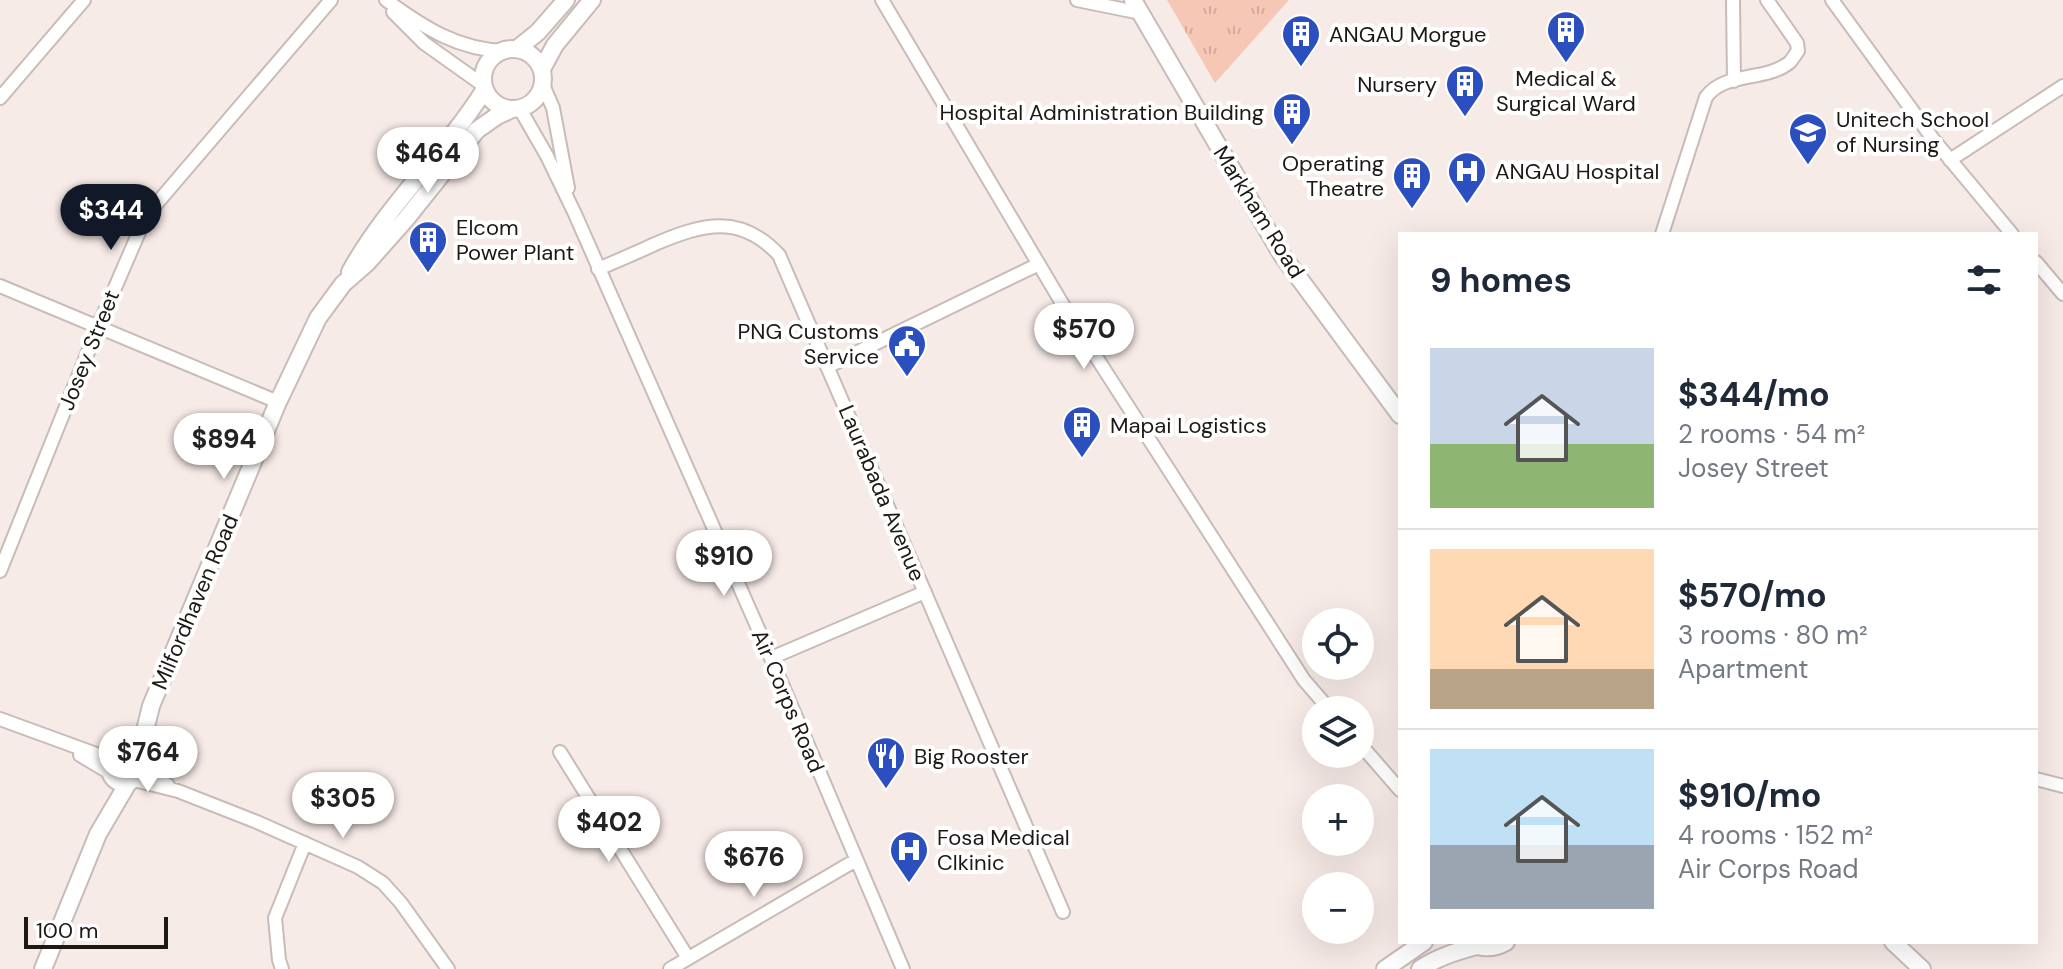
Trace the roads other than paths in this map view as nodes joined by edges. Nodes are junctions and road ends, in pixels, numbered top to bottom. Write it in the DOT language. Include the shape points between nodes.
graph roads {
  1 [pos="84,0"];
  2 [pos="331,0"];
  3 [pos="385,0"];
  4 [pos="566,0"];
  5 [pos="592,0"];
  6 [pos="882,0"];
  7 [pos="1077,0"];
  8 [pos="1733,0"];
  9 [pos="1767,0"];
  10 [pos="1832,0"];
  11 [pos="1137,6"];
  12 [pos="511,50"];
  13 [pos="542,77"];
  14 [pos="1734,81"];
  15 [pos="2063,86"];
  16 [pos="484,87"];
  17 [pos="0,98"];
  18 [pos="515,109"];
  19 [pos="1950,160"];
  20 [pos="575,214"];
  21 [pos="1663,232"];
  22 [pos="2010,232"];
  23 [pos="2038,263"];
  24 [pos="1039,264"];
  25 [pos="598,269"];
  26 [pos="2058,278"];
  27 [pos="343,284"];
  28 [pos="0,286"];
  29 [pos="2063,294"];
  30 [pos="98,327"];
  31 [pos="827,367"];
  32 [pos="278,402"];
  33 [pos="1398,412"];
  34 [pos="0,571"];
  35 [pos="925,592"];
  36 [pos="771,658"];
  37 [pos="1318,696"];
  38 [pos="151,706"];
  39 [pos="0,719"];
  40 [pos="38,734"];
  41 [pos="560,752"];
  42 [pos="119,756"];
  43 [pos="1374,760"];
  44 [pos="134,773"];
  45 [pos="111,774"];
  46 [pos="2038,780"];
  47 [pos="2063,786"];
  48 [pos="1398,788"];
  49 [pos="98,834"];
  50 [pos="305,843"];
  51 [pos="856,860"];
  52 [pos="1063,912"];
  53 [pos="1421,944"];
  54 [pos="1471,944"];
  55 [pos="1501,944"];
  56 [pos="1895,944"];
  57 [pos="688,958"];
  58 [pos="43,969"];
  59 [pos="282,969"];
  60 [pos="448,969"];
  61 [pos="670,969"];
  62 [pos="903,969"];
  63 [pos="1385,969"];
  64 [pos="1420,969"];
  65 [pos="1922,969"];
  1 -- 17 [label="street"];
  2 -- 30 [label="street, Josey Street" via="146,216"];
  3 -- 12 [label="street" via="454,41"];
  3 -- 16 [label="street" via="412,33"];
  4 -- 12 [label="main road" via="545,25"];
  5 -- 13 [label="main road" via="560,38"];
  6 -- 24 [label="street"];
  7 -- 11 [label="street"];
  8 -- 14 [label="street"];
  9 -- 14 [label="street" via="1798,51 1775,70"];
  10 -- 19 [label="street"];
  11 -- 33 [label="main road, Markham Road" via="1282,255"];
  12 -- 13 [label="main road" via="532,56"];
  12 -- 16 [label="main road" via="485,66"];
  13 -- 18 [label="main road" via="539,96"];
  13 -- 20 [label="street, Air Corps Road"];
  14 -- 21 [label="street" via="1713,87 1706,97"];
  15 -- 19 [label="street"];
  16 -- 18 [label="main road" via="493,102"];
  16 -- 27 [label="main road, Milfordhaven Road" via="379,225"];
  18 -- 20 [label="street, Air Corps Road" via="547,156"];
  18 -- 27 [label="main road, Milfordhaven Road" via="477,130 367,263"];
  19 -- 22 [label="street"];
  20 -- 25 [label="street, Air Corps Road"];
  23 -- 26 [label="street"];
  24 -- 31 [label="street"];
  24 -- 37 [label="street"];
  25 -- 31 [label="street, Laurabada Avenue" via="705,226 730,226 755,236 779,255"];
  25 -- 36 [label="street, Air Corps Road"];
  26 -- 29 [label="street"];
  27 -- 32 [label="main road, Milfordhaven Road" via="318,318"];
  28 -- 30 [label="street"];
  30 -- 32 [label="street"];
  30 -- 34 [label="street, Josey Street"];
  31 -- 35 [label="street, Laurabada Avenue"];
  32 -- 38 [label="main road, Milfordhaven Road"];
  35 -- 36 [label="street"];
  35 -- 52 [label="street, Laurabada Avenue"];
  36 -- 51 [label="street, Air Corps Road"];
  38 -- 42 [label="main road, Milfordhaven Road"];
  38 -- 44 [label="main road, Milfordhaven Road"];
  39 -- 40 [label="street"];
  40 -- 42 [label="street" via="96,754"];
  40 -- 45 [label="street"];
  41 -- 57 [label="street"];
  42 -- 44 [label="main road" via="130,757"];
  42 -- 45 [label="main road" via="110,765"];
  43 -- 48 [label="street"];
  44 -- 45 [label="main road" via="117,782"];
  44 -- 49 [label="main road, Milfordhaven Road"];
  44 -- 50 [label="street"];
  45 -- 49 [label="main road, Milfordhaven Road"];
  46 -- 47 [label="street"];
  49 -- 58 [label="main road, Milfordhaven Road"];
  50 -- 59 [label="street" via="275,918"];
  50 -- 60 [label="street" via="383,883"];
  51 -- 57 [label="street"];
  51 -- 62 [label="street, Air Corps Road"];
  53 -- 63 [label="main road"];
  54 -- 55 [label="main road"];
  54 -- 64 [label="main road"];
  56 -- 65 [label="main road"];
  57 -- 61 [label="street"];
}
